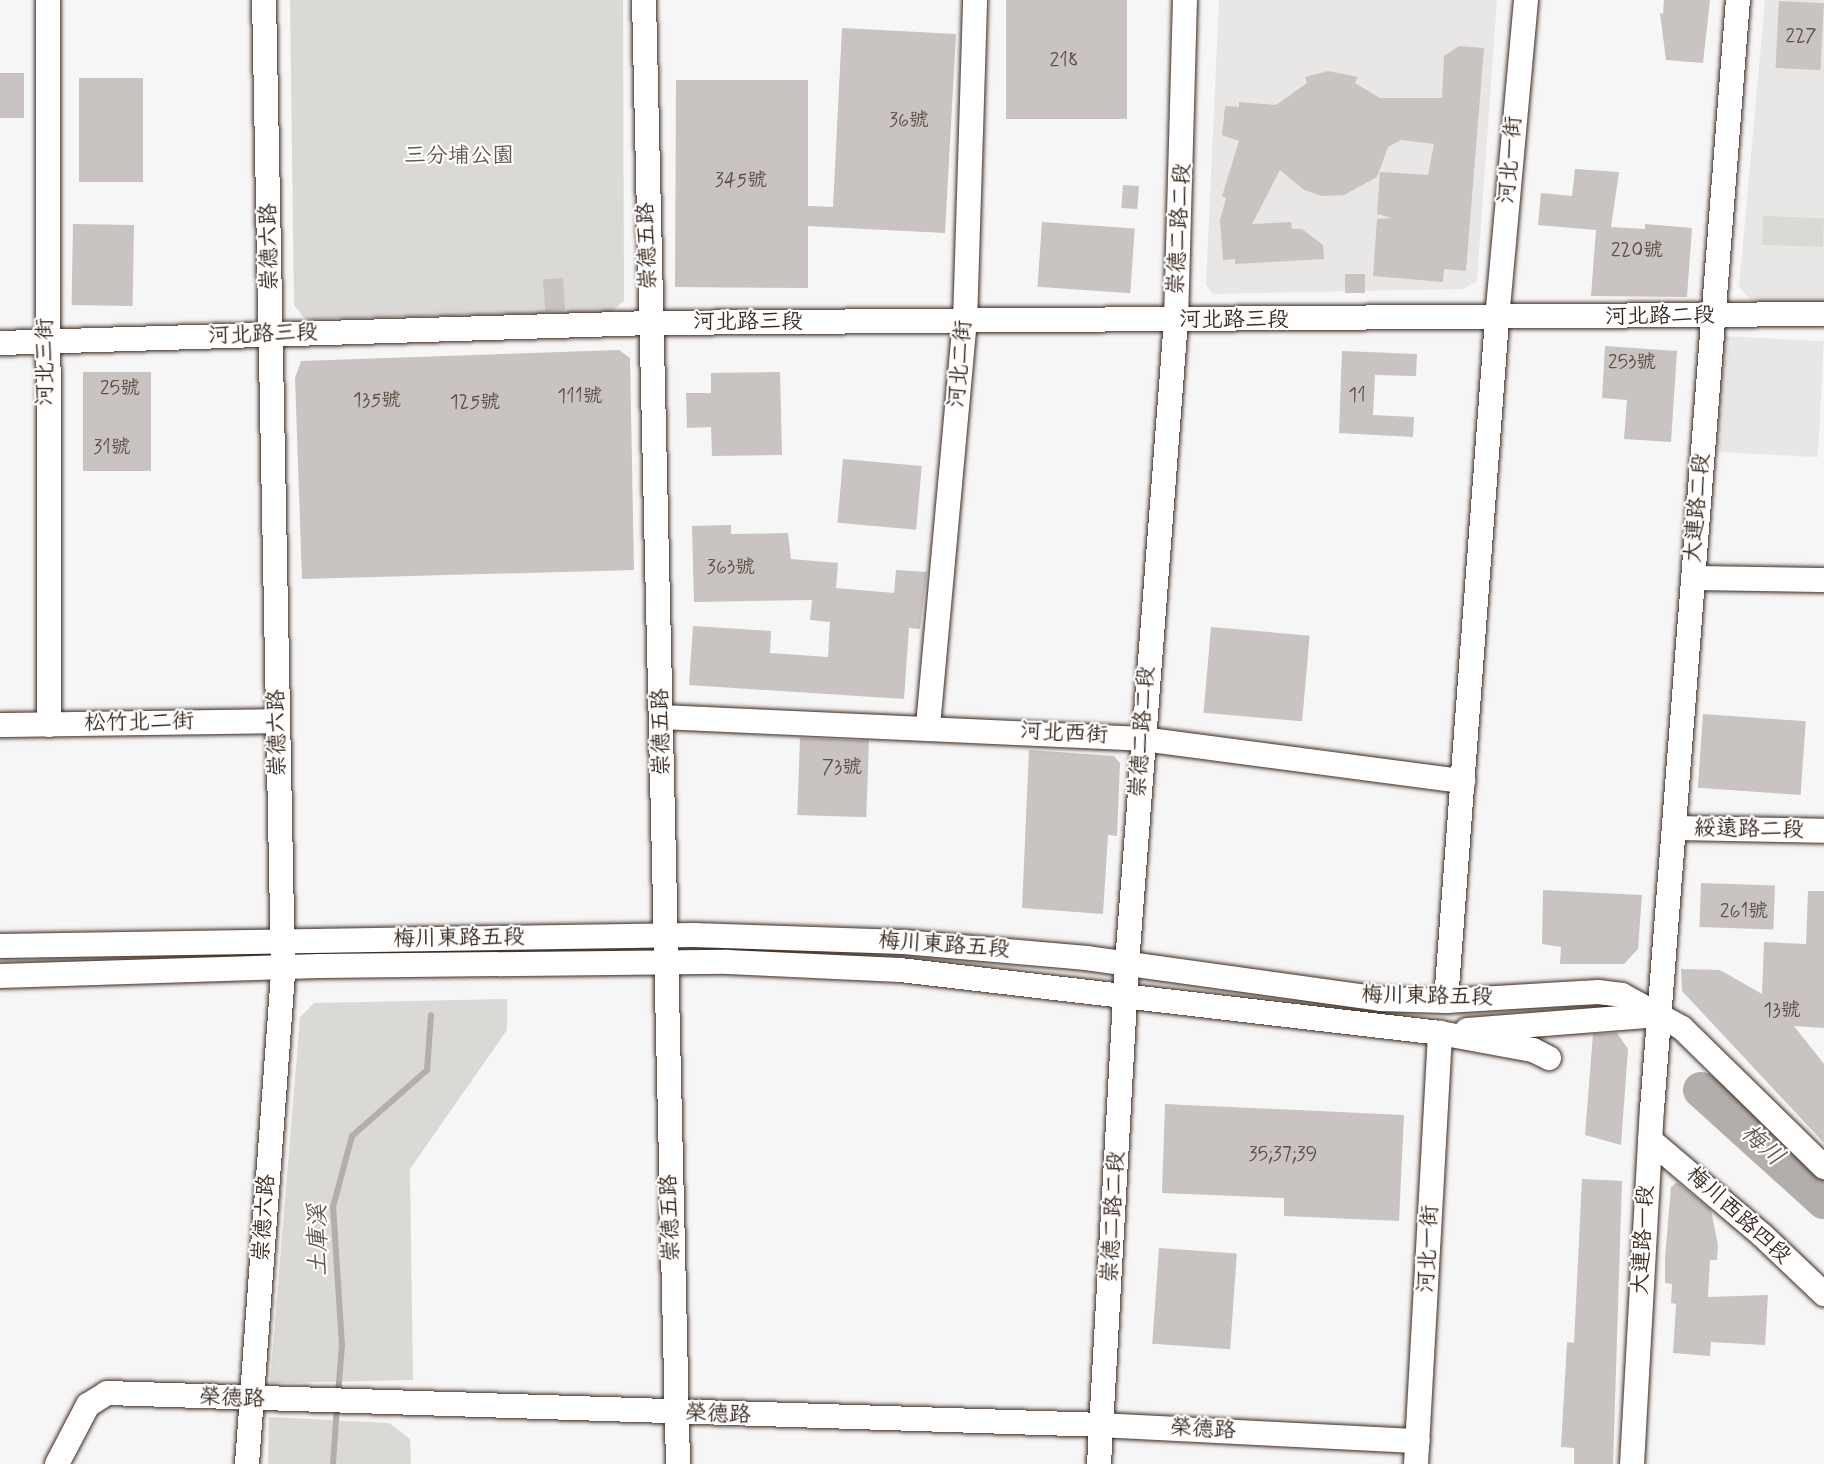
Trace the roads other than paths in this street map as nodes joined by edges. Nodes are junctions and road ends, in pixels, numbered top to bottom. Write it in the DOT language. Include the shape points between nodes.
graph roads {
  1 [pos="48,0"];
  2 [pos="264,0"];
  3 [pos="644,0"];
  4 [pos="975,0"];
  5 [pos="1185,0"];
  6 [pos="1526,0"];
  7 [pos="1738,0"];
  8 [pos="1824,314"];
  9 [pos="1714,316"];
  10 [pos="1497,319"];
  11 [pos="1176,321"];
  12 [pos="965,322"];
  13 [pos="651,323"];
  14 [pos="272,335"];
  15 [pos="46,342"];
  16 [pos="0,343"];
  17 [pos="1693,578"];
  18 [pos="1824,580"];
  19 [pos="662,717"];
  20 [pos="278,721"];
  21 [pos="0,724"];
  22 [pos="49,725"];
  23 [pos="928,726"];
  24 [pos="1142,739"];
  25 [pos="1463,781"];
  26 [pos="1674,828"];
  27 [pos="1824,831"];
  28 [pos="664,936"];
  29 [pos="281,942"];
  30 [pos="0,946"];
  31 [pos="664,963"];
  32 [pos="1126,963"];
  33 [pos="283,969"];
  34 [pos="0,976"];
  35 [pos="1125,994"];
  36 [pos="1446,1001"];
  37 [pos="1659,1015"];
  38 [pos="1440,1033"];
  39 [pos="1549,1058"];
  40 [pos="1650,1140"];
  41 [pos="1824,1167"];
  42 [pos="1824,1294"];
  43 [pos="253,1401"];
  44 [pos="676,1414"];
  45 [pos="1101,1425"];
  46 [pos="1417,1453"];
  47 [pos="57,1464"];
  48 [pos="247,1464"];
  49 [pos="678,1464"];
  50 [pos="1099,1464"];
  51 [pos="1632,1464"];
  1 -- 15 [label="street, 河北三街"];
  2 -- 14 [label="street, 崇德六路"];
  3 -- 13 [label="street, 崇德五路"];
  4 -- 12 [label="street, 河北二街"];
  5 -- 11 [label="street, 崇德二路二段"];
  6 -- 10 [label="street, 河北一街"];
  7 -- 9 [label="street, 大連路二段"];
  8 -- 9 [label="street, 河北路二段"];
  9 -- 10 [label="street, 河北路二段"];
  9 -- 17 [label="street, 大連路二段"];
  10 -- 11 [label="street, 河北路三段"];
  10 -- 25 [label="street, 河北一街"];
  11 -- 12 [label="street, 河北路三段"];
  11 -- 24 [label="street, 崇德二路二段"];
  12 -- 13 [label="street, 河北路三段"];
  12 -- 23 [label="street, 河北二街"];
  13 -- 14 [label="street, 河北路三段"];
  13 -- 19 [label="street, 崇德五路"];
  14 -- 15 [label="street, 河北路三段"];
  14 -- 20 [label="street, 崇德六路"];
  15 -- 16 [label="street, 河北路三段"];
  15 -- 22 [label="street, 河北三街"];
  17 -- 18 [label="street"];
  17 -- 26 [label="street, 大連路二段"];
  19 -- 23 [label="street, 河北西街"];
  19 -- 28 [label="street, 崇德五路"];
  20 -- 22 [label="street, 松竹北二街"];
  20 -- 29 [label="street, 崇德六路"];
  21 -- 22 [label="street, 松竹北二街"];
  23 -- 24 [label="street, 河北西街"];
  24 -- 25 [label="street, 河北西街"];
  24 -- 32 [label="street, 崇德二路二段"];
  25 -- 36 [label="street, 河北一街"];
  26 -- 27 [label="street, 綏遠路二段"];
  26 -- 37 [label="street, 大連路二段"];
  28 -- 29 [label="street, 梅川東路五段"];
  28 -- 31 [label="street, 崇德五路"];
  28 -- 32 [label="street, 梅川東路五段" via="904,942"];
  29 -- 30 [label="street, 梅川東路五段"];
  29 -- 33 [label="street, 崇德六路"];
  31 -- 33 [label="street, 梅川東路五段"];
  31 -- 35 [label="street, 梅川東路五段" via="900,970"];
  31 -- 44 [label="street, 崇德五路"];
  32 -- 35 [label="street, 崇德二路二段"];
  32 -- 36 [label="street, 梅川東路五段" via="1328,993"];
  33 -- 34 [label="street, 梅川東路五段"];
  33 -- 43 [label="street, 崇德六路"];
  35 -- 38 [label="street, 梅川東路五段"];
  35 -- 45 [label="street, 崇德二路二段"];
  36 -- 37 [label="street, 梅川東路五段" via="1599,992 1634,999"];
  37 -- 38 [label="street, 梅川東路五段"];
  37 -- 40 [label="street, 大連路一段"];
  37 -- 41 [label="street" via="1682,1028"];
  38 -- 39 [label="street, 梅川東路五段" via="1533,1050"];
  38 -- 46 [label="street, 河北一街"];
  40 -- 42 [label="street, 梅川西路四段" via="1762,1235"];
  40 -- 51 [label="street, 大連路一段"];
  43 -- 44 [label="street, 榮德路"];
  43 -- 47 [label="street, 榮德路" via="99,1395 87,1406"];
  43 -- 48 [label="street, 崇德六路"];
  44 -- 45 [label="street, 榮德路"];
  44 -- 49 [label="street, 崇德五路"];
  45 -- 46 [label="street, 榮德路"];
  45 -- 50 [label="street, 崇德二路二段"];
}
